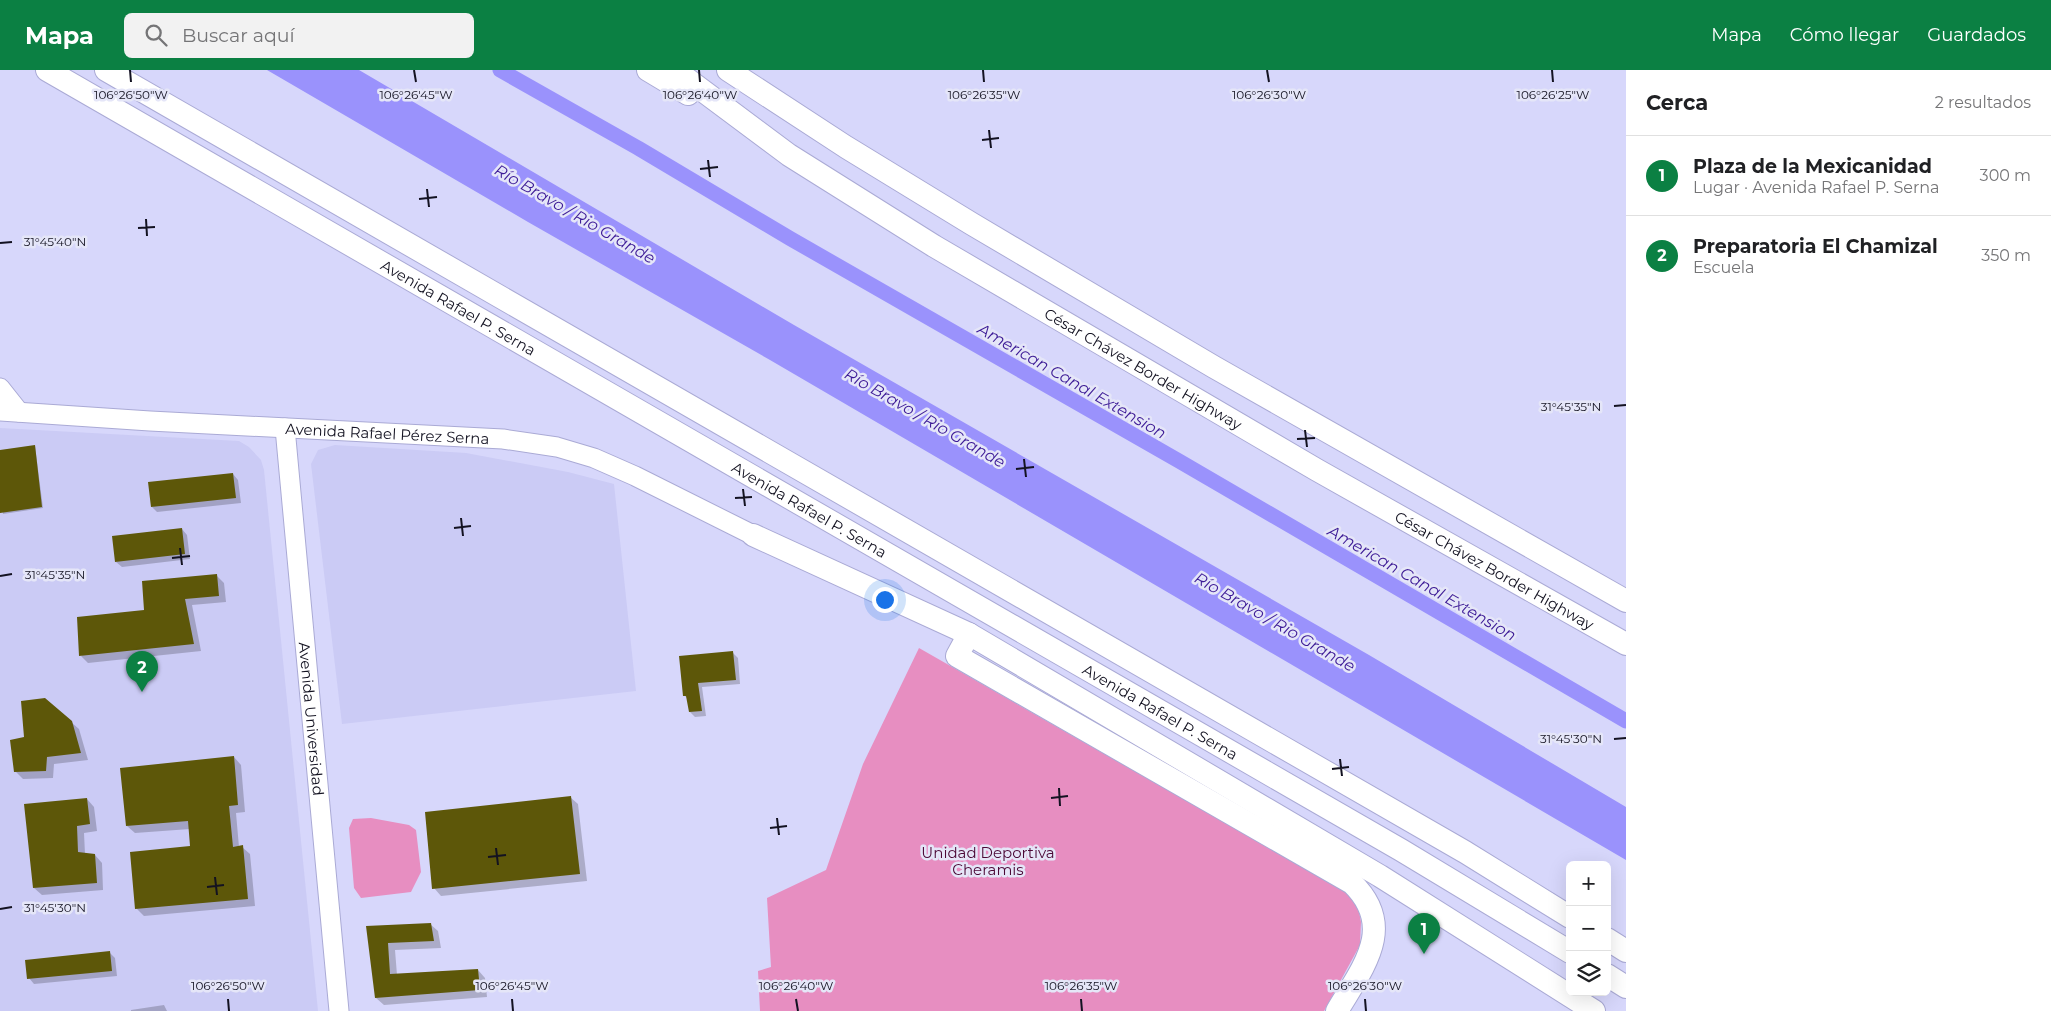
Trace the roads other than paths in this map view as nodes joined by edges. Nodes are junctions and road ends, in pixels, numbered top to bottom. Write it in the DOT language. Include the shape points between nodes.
graph roads {
  1 [pos="47,70"];
  2 [pos="106,70"];
  3 [pos="648,70"];
  4 [pos="675,70"];
  5 [pos="728,70"];
  6 [pos="789,156"];
  7 [pos="0,388"];
  8 [pos="0,412"];
  9 [pos="19,412"];
  10 [pos="285,428"];
  11 [pos="753,535"];
  12 [pos="1626,601"];
  13 [pos="969,634"];
  14 [pos="1626,644"];
  15 [pos="1566,914"];
  16 [pos="1611,942"];
  17 [pos="1568,951"];
  18 [pos="1626,951"];
  19 [pos="1611,977"];
  20 [pos="1626,986"];
  21 [pos="339,1011"];
  22 [pos="1337,1011"];
  23 [pos="1594,1011"];
  1 -- 17 [label="highway, Avenida Rafael P. Serna" via="1401,850"];
  2 -- 15 [label="highway, Avenida Rafael P. Serna"];
  3 -- 6 [label="highway"];
  4 -- 6 [label="highway, César Chávez Border Highway"];
  5 -- 12 [label="highway" via="846,147 1189,352"];
  6 -- 14 [label="highway, César Chávez Border Highway" via="1158,378"];
  7 -- 9 [label="main road"];
  8 -- 9 [label="main road, Avenida Rafael Pérez Serna"];
  9 -- 10 [label="main road, Avenida Rafael Pérez Serna"];
  10 -- 11 [label="main road, Avenida Rafael Pérez Serna" via="503,439 557,447 594,458"];
  10 -- 21 [label="main road, Avenida Universidad"];
  11 -- 13 [label="highway"];
  13 -- 22 [label="highway" via="957,656 1352,883 1360,891 1372,911 1372,946"];
  13 -- 23 [label="highway" via="1380,876"];
  16 -- 18 [label="highway"];
  19 -- 20 [label="highway"];
}
